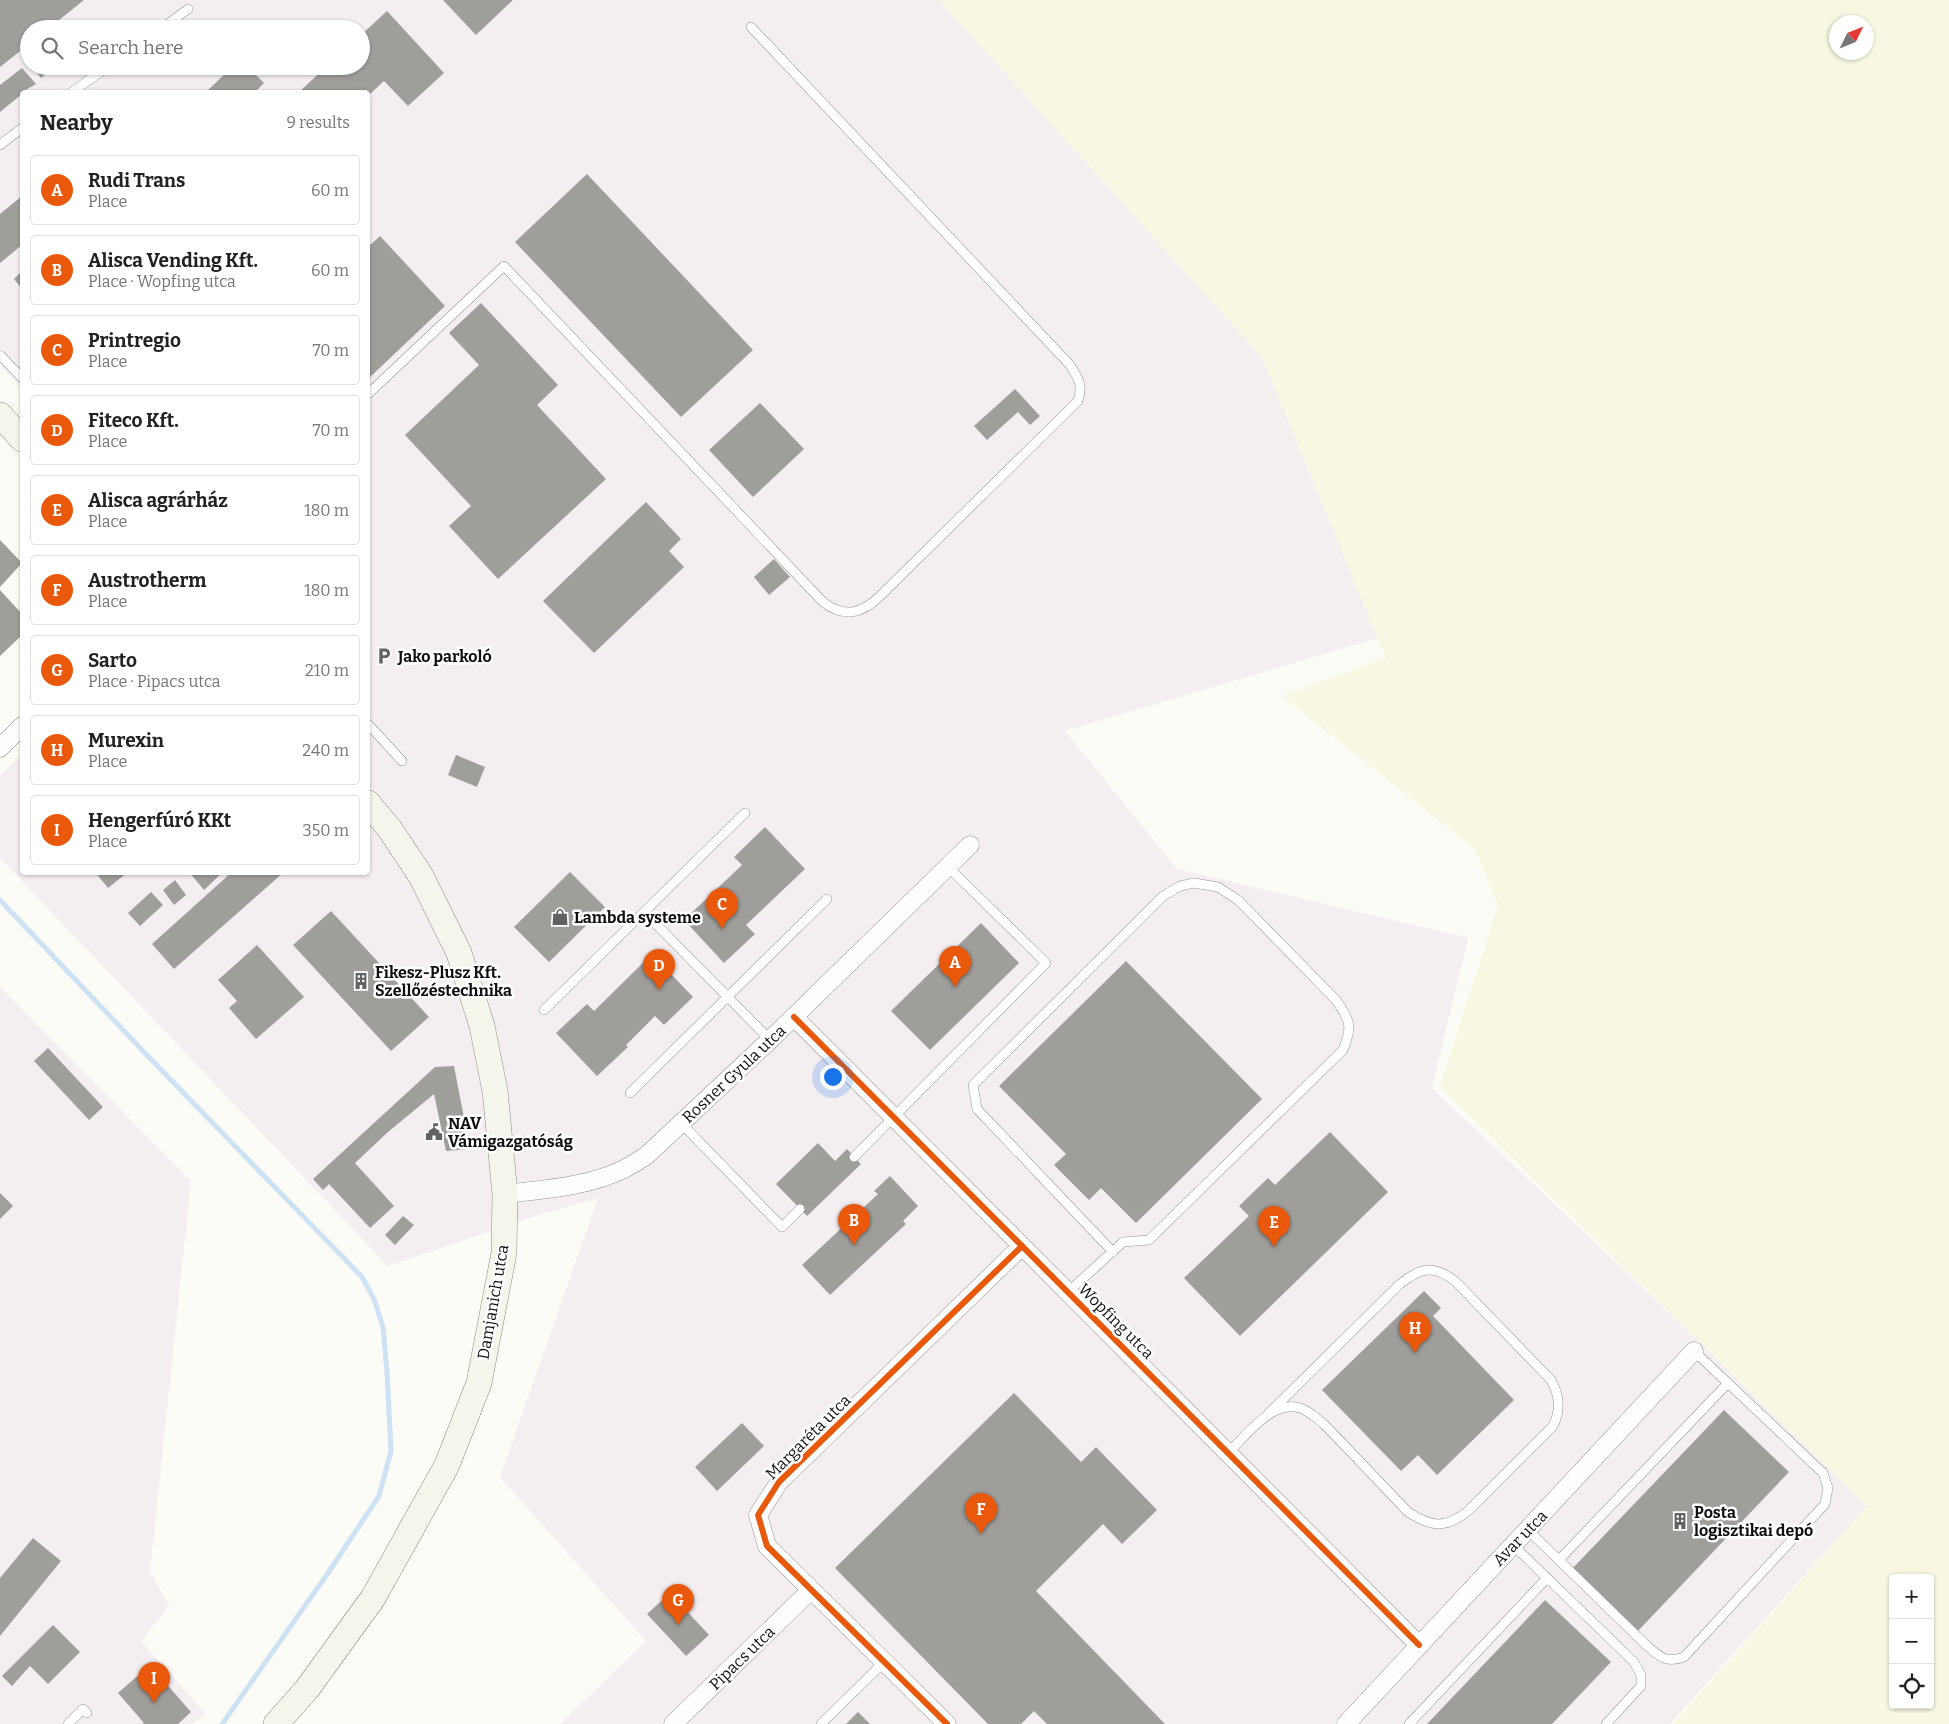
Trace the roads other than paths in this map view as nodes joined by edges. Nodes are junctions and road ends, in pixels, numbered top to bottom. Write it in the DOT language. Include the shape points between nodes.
graph roads {
  1 [pos="188,9"];
  2 [pos="173,20"];
  3 [pos="752,27"];
  4 [pos="96,75"];
  5 [pos="75,90"];
  6 [pos="20,130"];
  7 [pos="0,145"];
  8 [pos="0,355"];
  9 [pos="20,376"];
  10 [pos="370,392"];
  11 [pos="0,415"];
  12 [pos="20,437"];
  13 [pos="370,726"];
  14 [pos="20,728"];
  15 [pos="0,748"];
  16 [pos="402,761"];
  17 [pos="370,805"];
  18 [pos="745,813"];
  19 [pos="970,845"];
  20 [pos="948,867"];
  21 [pos="827,898"];
  22 [pos="644,912"];
  23 [pos="728,997"];
  24 [pos="544,1010"];
  25 [pos="794,1017"];
  26 [pos="770,1040"];
  27 [pos="630,1093"];
  28 [pos="893,1117"];
  29 [pos="681,1123"];
  30 [pos="854,1157"];
  31 [pos="505,1194"];
  32 [pos="800,1209"];
  33 [pos="1022,1246"];
  34 [pos="1113,1252"];
  35 [pos="1068,1292"];
  36 [pos="1694,1351"];
  37 [pos="1728,1383"];
  38 [pos="1268,1414"];
  39 [pos="1228,1453"];
  40 [pos="1528,1530"];
  41 [pos="1513,1545"];
  42 [pos="1559,1560"];
  43 [pos="1548,1578"];
  44 [pos="810,1591"];
  45 [pos="1419,1645"];
  46 [pos="884,1662"];
  47 [pos="87,1713"];
  48 [pos="68,1724"];
  49 [pos="276,1724"];
  50 [pos="673,1724"];
  51 [pos="821,1724"];
  52 [pos="947,1724"];
  53 [pos="1346,1724"];
  54 [pos="1409,1724"];
  55 [pos="1606,1724"];
  1 -- 2 [label="lane"];
  3 -- 10 [label="lane" via="1070,365 1081,389 1078,401 874,602 844,613 834,611 823,602 504,266"];
  4 -- 5 [label="lane"];
  6 -- 7 [label="lane"];
  8 -- 9 [label="lane"];
  11 -- 12 [label="main road"];
  13 -- 16 [label="lane"];
  14 -- 15 [label="street"];
  17 -- 31 [label="main road, Damjanich utca" via="421,876 459,953 482,1026 495,1091"];
  18 -- 22 [label="lane"];
  19 -- 20 [label="street, Rosner Gyula utca"];
  20 -- 25 [label="street, Rosner Gyula utca"];
  20 -- 28 [label="lane" via="1046,963"];
  21 -- 23 [label="lane"];
  22 -- 23 [label="lane"];
  22 -- 24 [label="lane"];
  23 -- 26 [label="lane"];
  23 -- 27 [label="lane"];
  25 -- 26 [label="street, Rosner Gyula utca"];
  25 -- 28 [label="street, Wopfing utca"];
  26 -- 29 [label="street, Rosner Gyula utca"];
  28 -- 30 [label="lane"];
  28 -- 33 [label="street, Wopfing utca"];
  29 -- 31 [label="street, Rosner Gyula utca" via="647,1155 625,1169 574,1185"];
  29 -- 32 [label="lane" via="782,1227"];
  31 -- 49 [label="main road, Damjanich utca" via="504,1253 479,1382 447,1465 373,1598 307,1690"];
  33 -- 35 [label="street, Wopfing utca"];
  33 -- 44 [label="street, Margaréta utca" via="779,1482 758,1515 767,1546"];
  34 -- 34 [label="lane" via="1123,1242 1149,1240 1343,1050 1349,1035 1348,1018 1336,1000 1238,900 1218,887 1194,883 1180,886 1163,896 973,1085 977,1109"];
  34 -- 35 [label="lane"];
  35 -- 39 [label="street, Wopfing utca"];
  36 -- 37 [label="lane"];
  36 -- 40 [label="street, Avar utca"];
  37 -- 42 [label="lane"];
  37 -- 42 [label="lane" via="1823,1473 1828,1488 1825,1504 1684,1657 1674,1660 1662,1658"];
  38 -- 38 [label="lane" via="1290,1406 1311,1413 1408,1512 1423,1522 1446,1524 1458,1519 1553,1426 1559,1399 1551,1380 1457,1283 1447,1274 1428,1270 1415,1273 1400,1284"];
  38 -- 39 [label="lane"];
  39 -- 45 [label="street, Wopfing utca"];
  40 -- 41 [label="street, Avar utca"];
  40 -- 42 [label="lane"];
  41 -- 43 [label="lane"];
  41 -- 45 [label="street, Avar utca"];
  43 -- 54 [label="lane"];
  43 -- 55 [label="lane" via="1634,1662 1641,1675 1641,1686"];
  44 -- 46 [label="street, Margaréta utca"];
  44 -- 50 [label="street, Pipacs utca"];
  45 -- 53 [label="street, Avar utca"];
  46 -- 51 [label="lane"];
  46 -- 52 [label="street, Margaréta utca"];
  47 -- 48 [label="lane" via="83,1709"];
}
